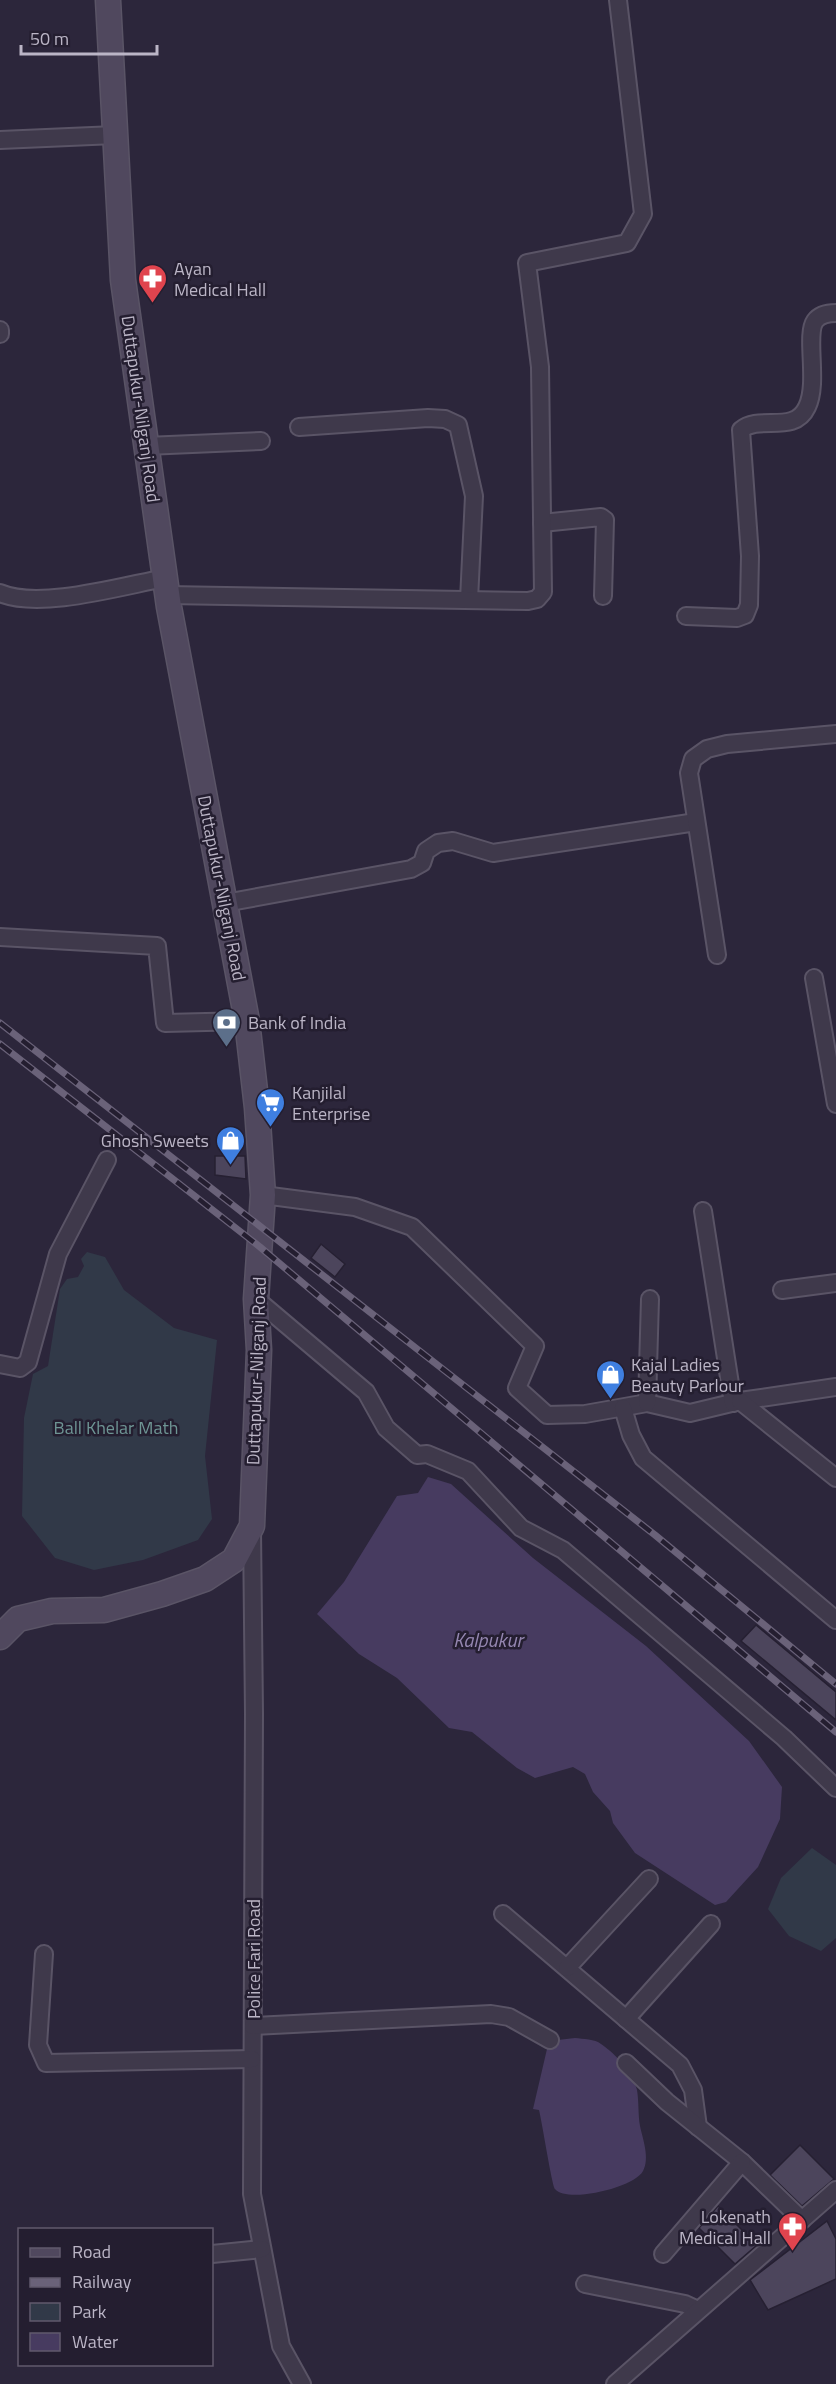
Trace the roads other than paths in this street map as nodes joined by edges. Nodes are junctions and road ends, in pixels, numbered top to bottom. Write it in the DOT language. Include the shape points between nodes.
graph roads {
  1 [pos="108,0"];
  2 [pos="618,0"];
  3 [pos="115,135"];
  4 [pos="0,140"];
  5 [pos="836,313"];
  6 [pos="0,330"];
  7 [pos="0,334"];
  8 [pos="299,427"];
  9 [pos="261,441"];
  10 [pos="146,446"];
  11 [pos="542,523"];
  12 [pos="166,587"];
  13 [pos="0,593"];
  14 [pos="603,596"];
  15 [pos="469,600"];
  16 [pos="686,616"];
  17 [pos="836,734"];
  18 [pos="696,822"];
  19 [pos="225,903"];
  20 [pos="0,937"];
  21 [pos="717,955"];
  22 [pos="814,978"];
  23 [pos="247,1021"];
  24 [pos="836,1104"];
  25 [pos="107,1160"];
  26 [pos="263,1195"];
  27 [pos="703,1211"];
  28 [pos="836,1283"];
  29 [pos="782,1290"];
  30 [pos="256,1299"];
  31 [pos="650,1299"];
  32 [pos="0,1364"];
  33 [pos="836,1387"];
  34 [pos="736,1402"];
  35 [pos="647,1403"];
  36 [pos="623,1408"];
  37 [pos="836,1478"];
  38 [pos="252,1526"];
  39 [pos="836,1620"];
  40 [pos="0,1637"];
  41 [pos="836,1788"];
  42 [pos="650,1879"];
  43 [pos="503,1914"];
  44 [pos="711,1924"];
  45 [pos="44,1954"];
  46 [pos="567,1968"];
  47 [pos="626,2019"];
  48 [pos="253,2026"];
  49 [pos="550,2040"];
  50 [pos="252,2059"];
  51 [pos="626,2063"];
  52 [pos="698,2127"];
  53 [pos="742,2162"];
  54 [pos="836,2190"];
  55 [pos="802,2220"];
  56 [pos="262,2249"];
  57 [pos="213,2254"];
  58 [pos="663,2254"];
  59 [pos="585,2284"];
  60 [pos="698,2310"];
  61 [pos="302,2384"];
  62 [pos="615,2384"];
  1 -- 3 [label="main road, Duttapukur-Nilganj Road"];
  2 -- 11 [label="street" via="643,214 627,243 527,262 540,367"];
  3 -- 4 [label="street"];
  3 -- 10 [label="main road, Duttapukur-Nilganj Road" via="123,280"];
  5 -- 16 [label="street" via="816,319 812,328 814,384 807,409 789,423 751,425 741,430 750,556 749,605 745,615"];
  6 -- 7 [label="street"];
  8 -- 15 [label="street" via="428,418 458,425 474,496"];
  9 -- 10 [label="street"];
  10 -- 12 [label="main road, Duttapukur-Nilganj Road"];
  11 -- 14 [label="street" via="601,517 605,520"];
  11 -- 15 [label="street" via="543,592 537,599"];
  12 -- 13 [label="street" via="44,599 12,598"];
  12 -- 15 [label="street"];
  12 -- 19 [label="main road, Duttapukur-Nilganj Road"];
  17 -- 18 [label="street" via="707,749 693,759 689,774"];
  18 -- 19 [label="street" via="493,854 453,841 438,843 426,851 422,863 411,869"];
  18 -- 21 [label="street"];
  19 -- 23 [label="main road, Duttapukur-Nilganj Road"];
  20 -- 23 [label="street" via="158,946 165,1023"];
  22 -- 24 [label="street"];
  23 -- 26 [label="main road, Duttapukur-Nilganj Road"];
  25 -- 32 [label="street" via="58,1254 28,1362 20,1368"];
  26 -- 30 [label="main road, Duttapukur-Nilganj Road"];
  26 -- 36 [label="street" via="355,1207 412,1227 535,1346 517,1388 547,1415"];
  27 -- 34 [label="street"];
  28 -- 29 [label="street"];
  30 -- 38 [label="main road, Duttapukur-Nilganj Road" via="259,1350"];
  30 -- 41 [label="street" via="366,1392 386,1428 417,1455 427,1454 468,1471 521,1528 563,1550 784,1738"];
  31 -- 35 [label="street"];
  33 -- 34 [label="street"];
  34 -- 35 [label="street" via="690,1413"];
  34 -- 37 [label="street"];
  35 -- 36 [label="street"];
  36 -- 39 [label="street" via="643,1458"];
  38 -- 40 [label="main road, Duttapukur-Nilganj Road" via="234,1560 205,1579 104,1610 52,1611 18,1619"];
  38 -- 48 [label="street, Police Fari Road"];
  42 -- 46 [label="street"];
  43 -- 46 [label="street"];
  44 -- 47 [label="street"];
  45 -- 50 [label="street" via="38,2045 46,2063"];
  46 -- 47 [label="street"];
  47 -- 52 [label="street" via="688,2076"];
  48 -- 49 [label="street" via="491,2014 510,2017"];
  48 -- 50 [label="street, Police Fari Road"];
  50 -- 56 [label="street, Police Fari Road" via="252,2194"];
  51 -- 52 [label="street"];
  52 -- 53 [label="street"];
  53 -- 55 [label="street"];
  53 -- 58 [label="street"];
  54 -- 55 [label="street"];
  55 -- 60 [label="street"];
  56 -- 57 [label="street"];
  56 -- 61 [label="street, Police Fari Road" via="282,2346"];
  59 -- 60 [label="street"];
  60 -- 62 [label="street"];
}
